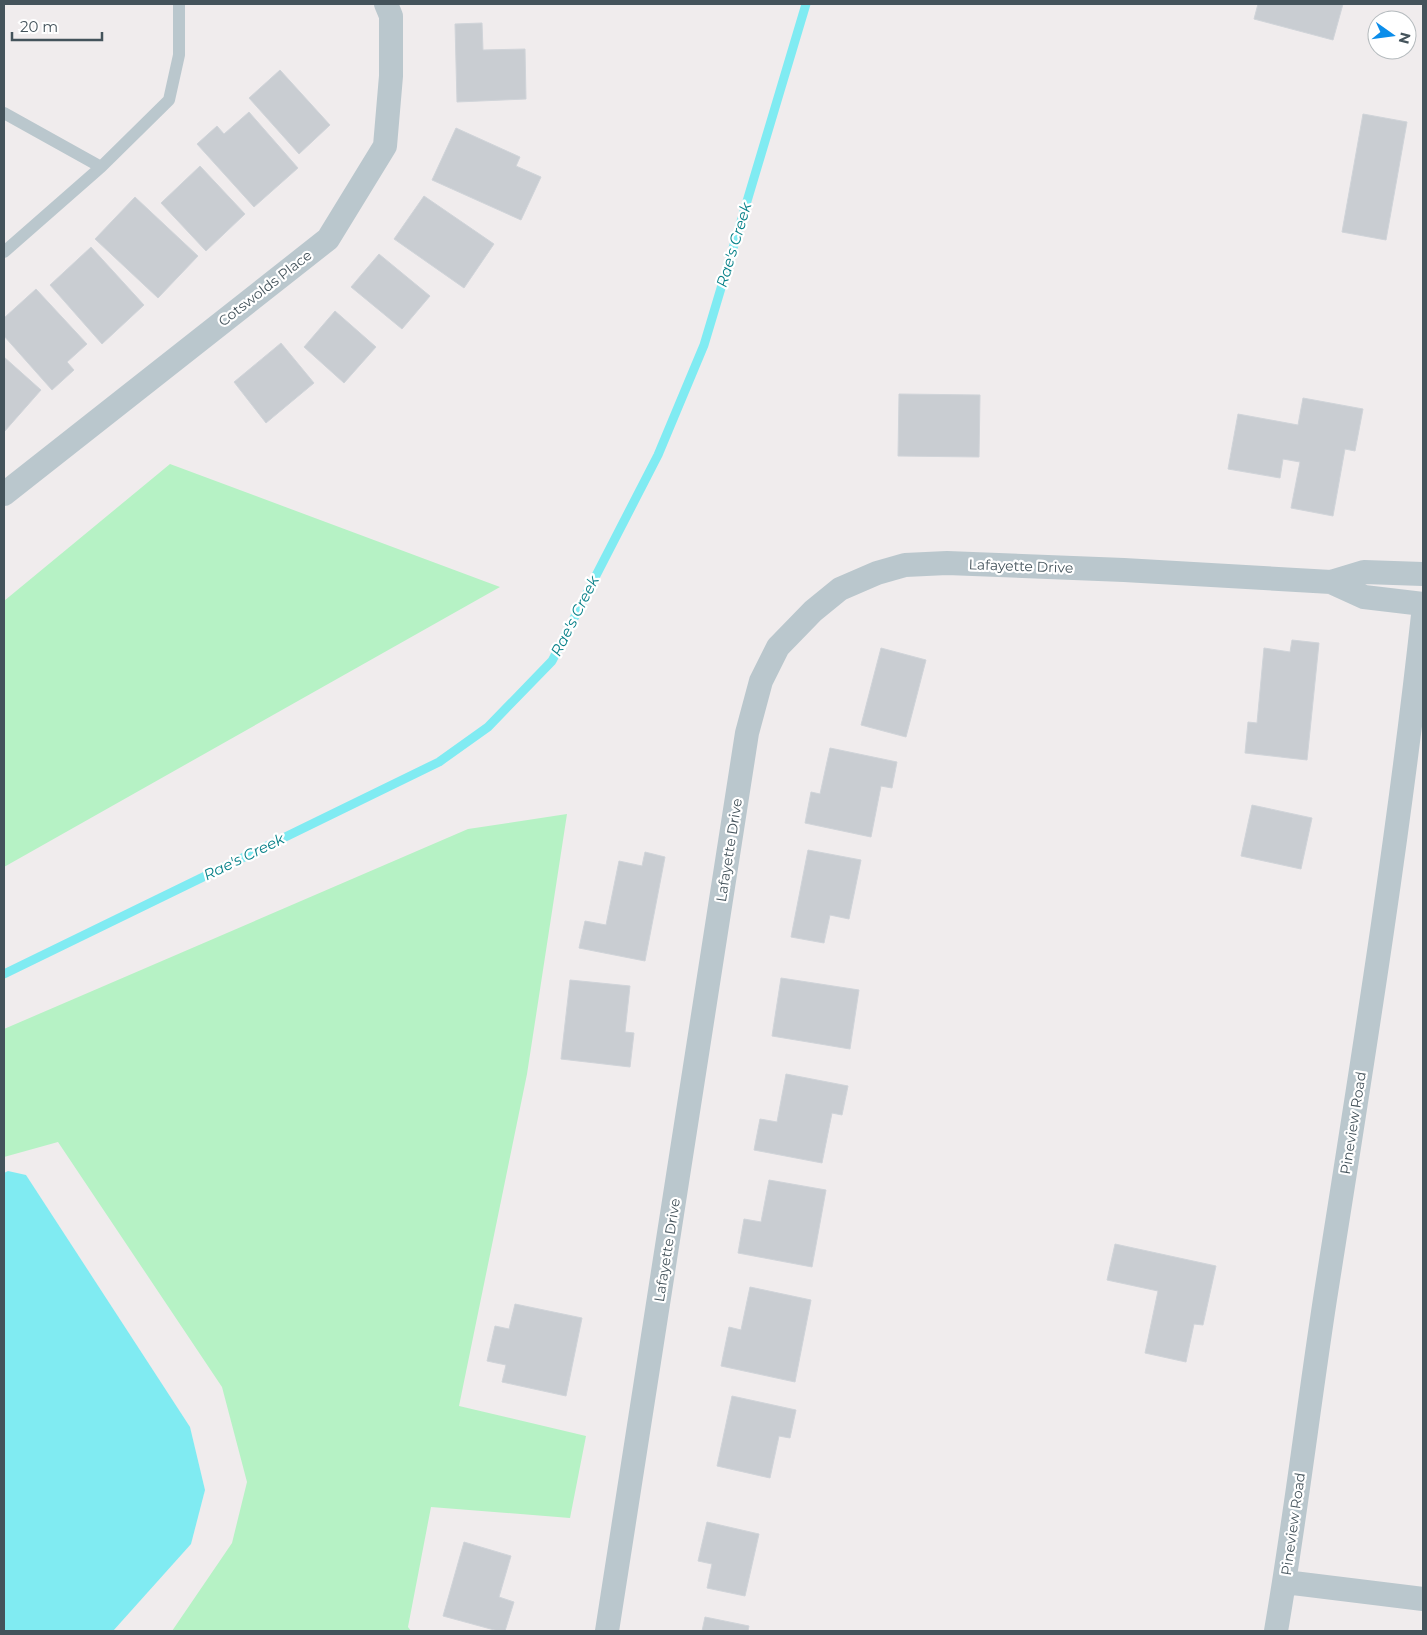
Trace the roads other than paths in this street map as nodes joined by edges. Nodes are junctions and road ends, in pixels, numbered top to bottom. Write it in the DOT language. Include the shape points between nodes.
graph roads {
  1 [pos="178,4"];
  2 [pos="386,4"];
  3 [pos="4,113"];
  4 [pos="101,167"];
  5 [pos="4,252"];
  6 [pos="4,494"];
  7 [pos="1423,574"];
  8 [pos="1331,582"];
  9 [pos="1423,604"];
  10 [pos="1423,615"];
  11 [pos="1285,1582"];
  12 [pos="1423,1598"];
  13 [pos="607,1631"];
  14 [pos="1276,1631"];
  1 -- 4 [label="lane" via="179,55 169,100"];
  2 -- 6 [label="street, Cotswolds Place" via="391,16 391,76 385,146 328,239"];
  3 -- 4 [label="lane"];
  4 -- 5 [label="lane"];
  7 -- 8 [label="street, Lafayette Drive" via="1364,572"];
  8 -- 9 [label="street, Lafayette Drive" via="1364,597"];
  8 -- 13 [label="street, Lafayette Drive" via="1124,570 947,563 905,565 877,572 840,589 778,647 761,681 747,733"];
  10 -- 11 [label="street, Pineview Road" via="1409,746"];
  11 -- 12 [label="street"];
  11 -- 14 [label="street, Pineview Road"];
}
